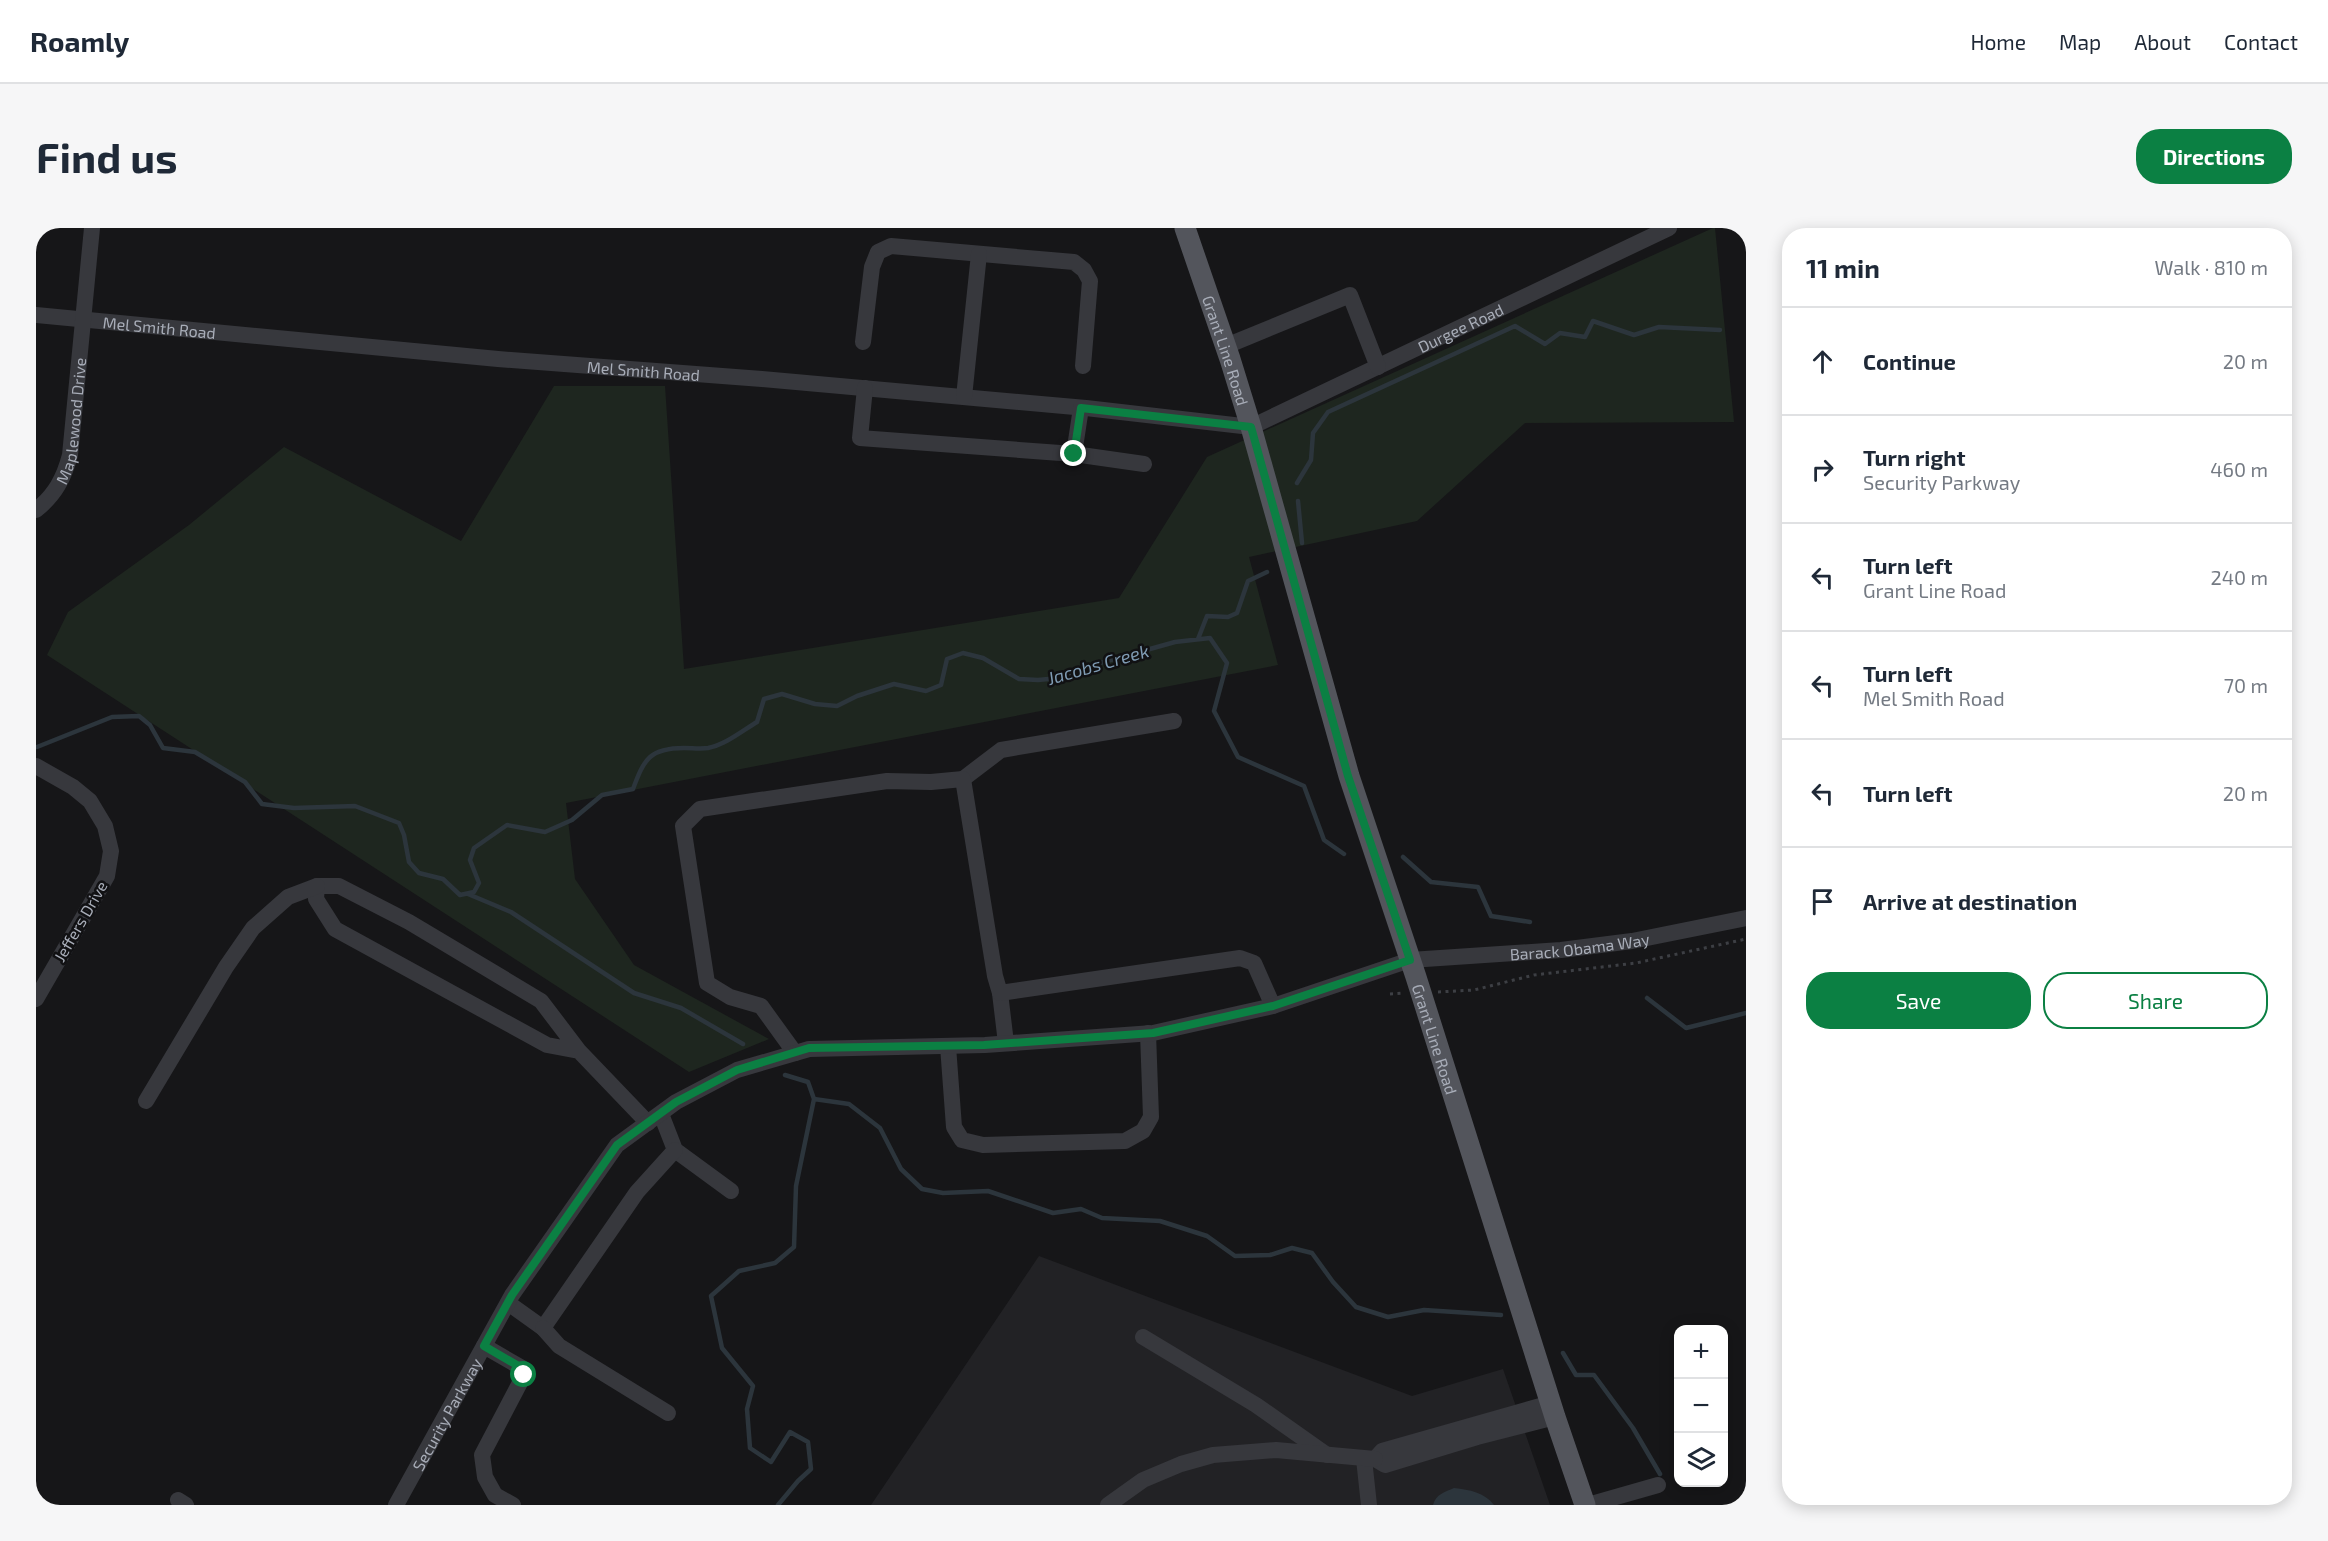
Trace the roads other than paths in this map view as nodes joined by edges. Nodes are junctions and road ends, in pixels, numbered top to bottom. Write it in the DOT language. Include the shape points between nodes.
graph roads {
  1 [pos="92,228"];
  2 [pos="1185,228"];
  3 [pos="1669,228"];
  4 [pos="979,254"];
  5 [pos="36,315"];
  6 [pos="83,319"];
  7 [pos="863,342"];
  8 [pos="1226,346"];
  9 [pos="1083,366"];
  10 [pos="1378,367"];
  11 [pos="865,388"];
  12 [pos="964,397"];
  13 [pos="1081,408"];
  14 [pos="1251,427"];
  15 [pos="1074,454"];
  16 [pos="1144,464"];
  17 [pos="36,510"];
  18 [pos="1174,721"];
  19 [pos="36,766"];
  20 [pos="963,779"];
  21 [pos="317,886"];
  22 [pos="1746,918"];
  23 [pos="1410,960"];
  24 [pos="38,992"];
  25 [pos="1000,993"];
  26 [pos="1273,1006"];
  27 [pos="1148,1033"];
  28 [pos="1006,1043"];
  29 [pos="948,1046"];
  30 [pos="579,1051"];
  31 [pos="795,1053"];
  32 [pos="146,1101"];
  33 [pos="654,1118"];
  34 [pos="675,1150"];
  35 [pos="731,1191"];
  36 [pos="508,1303"];
  37 [pos="543,1328"];
  38 [pos="1143,1337"];
  39 [pos="484,1346"];
  40 [pos="1553,1410"];
  41 [pos="668,1413"];
  42 [pos="1328,1456"];
  43 [pos="1369,1459"];
  44 [pos="1658,1485"];
  45 [pos="401,1503"];
  46 [pos="513,1505"];
  47 [pos="1108,1505"];
  48 [pos="1369,1505"];
  49 [pos="1587,1505"];
  1 -- 6 [label="street, Maplewood Drive"];
  2 -- 8 [label="main road, Grant Line Road"];
  3 -- 10 [label="street, Durgee Road"];
  4 -- 7 [label="street" via="891,246 878,252 872,267"];
  4 -- 9 [label="street" via="1074,262 1084,270 1090,281"];
  4 -- 12 [label="street"];
  5 -- 6 [label="street, Mel Smith Road"];
  6 -- 11 [label="street, Mel Smith Road"];
  6 -- 17 [label="street, Maplewood Drive" via="70,455 54,492"];
  8 -- 10 [label="street" via="1350,295"];
  8 -- 14 [label="main road, Grant Line Road"];
  10 -- 14 [label="street, Durgee Road"];
  11 -- 12 [label="street, Mel Smith Road"];
  11 -- 15 [label="street" via="860,438"];
  12 -- 13 [label="street, Mel Smith Road"];
  13 -- 14 [label="street, Mel Smith Road"];
  13 -- 15 [label="street"];
  14 -- 23 [label="main road, Grant Line Road" via="1348,776"];
  15 -- 16 [label="street"];
  18 -- 20 [label="street" via="1001,750"];
  19 -- 24 [label="street, Jeffers Drive" via="90,801 105,826 111,851 107,876"];
  20 -- 25 [label="street"];
  20 -- 31 [label="street" via="887,781 700,809 683,826 707,983 730,997 761,1006"];
  21 -- 30 [label="street" via="339,886 409,922 541,1001"];
  21 -- 30 [label="street" via="316,899 334,929 547,1045"];
  21 -- 32 [label="street" via="288,897 253,928"];
  22 -- 23 [label="street, Barack Obama Way" via="1620,943"];
  23 -- 26 [label="street, Security Parkway"];
  23 -- 40 [label="main road, Grant Line Road"];
  25 -- 26 [label="street" via="1240,958 1254,963"];
  25 -- 28 [label="street"];
  26 -- 27 [label="street, Security Parkway"];
  27 -- 28 [label="street, Security Parkway"];
  27 -- 29 [label="street" via="1151,1117 1143,1131 1125,1141 983,1145 962,1140 954,1127"];
  28 -- 29 [label="street, Security Parkway"];
  29 -- 31 [label="street, Security Parkway" via="809,1048"];
  30 -- 33 [label="street"];
  31 -- 33 [label="street, Security Parkway" via="737,1070"];
  33 -- 34 [label="street"];
  33 -- 36 [label="street, Security Parkway" via="617,1145"];
  34 -- 35 [label="street"];
  34 -- 37 [label="street" via="637,1192"];
  36 -- 37 [label="street"];
  36 -- 39 [label="street, Security Parkway"];
  37 -- 41 [label="street" via="559,1346"];
  38 -- 42 [label="street" via="1256,1405"];
  39 -- 45 [label="street, Security Parkway"];
  39 -- 46 [label="street" via="522,1368 524,1375 482,1455 485,1477 495,1495"];
  40 -- 43 [label="street" via="1382,1451"];
  40 -- 49 [label="main road, Grant Line Road"];
  42 -- 43 [label="street"];
  42 -- 47 [label="street" via="1276,1450 1213,1455 1143,1480"];
  43 -- 48 [label="street"];
  44 -- 49 [label="street"];
}
